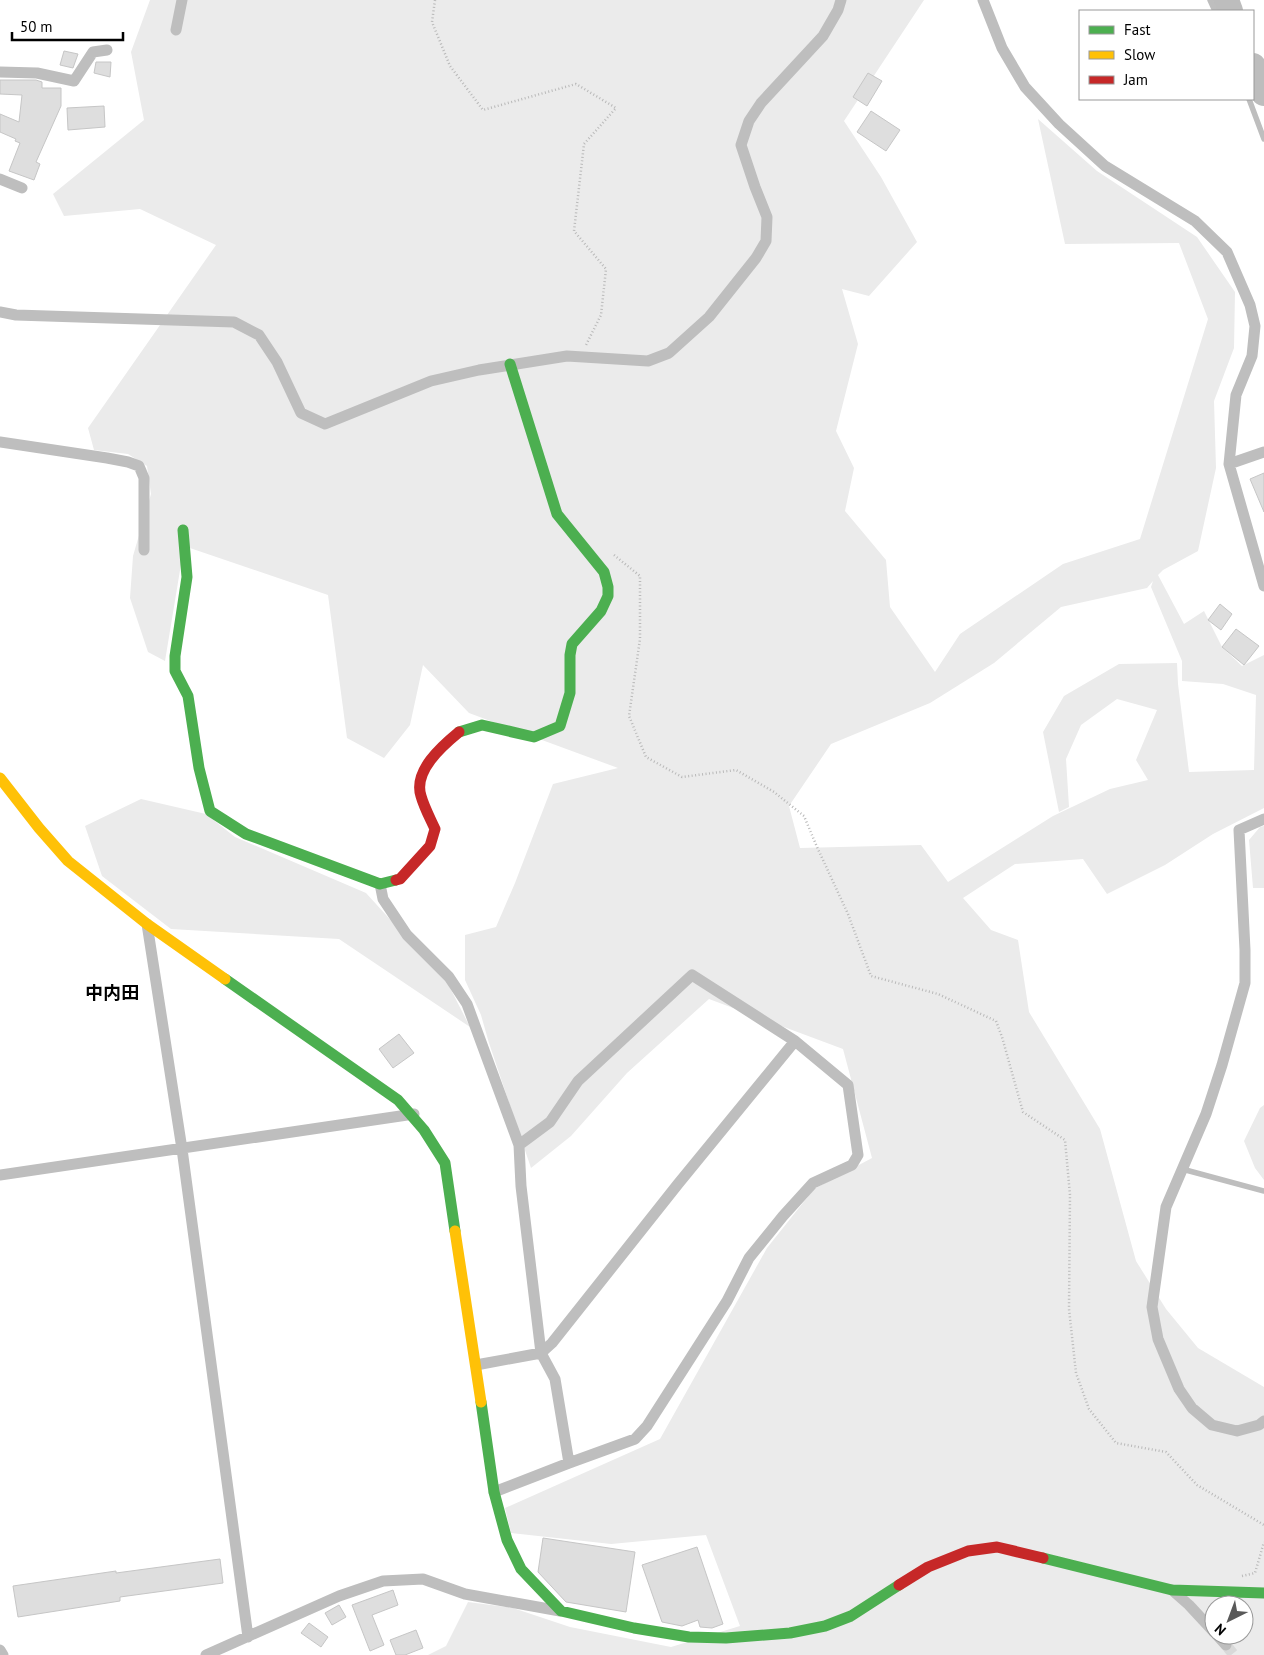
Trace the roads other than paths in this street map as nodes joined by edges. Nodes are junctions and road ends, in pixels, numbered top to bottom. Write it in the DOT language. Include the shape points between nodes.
graph roads {
  1 [pos="182,0"];
  2 [pos="841,0"];
  3 [pos="983,0"];
  4 [pos="176,30"];
  5 [pos="106,50"];
  6 [pos="0,72"];
  7 [pos="1248,100"];
  8 [pos="1264,139"];
  9 [pos="0,179"];
  10 [pos="22,188"];
  11 [pos="0,312"];
  12 [pos="510,364"];
  13 [pos="0,442"];
  14 [pos="1264,452"];
  15 [pos="1229,464"];
  16 [pos="184,530"];
  17 [pos="144,550"];
  18 [pos="1264,586"];
  19 [pos="0,778"];
  20 [pos="1264,819"];
  21 [pos="380,884"];
  22 [pos="147,924"];
  23 [pos="795,1041"];
  24 [pos="414,1114"];
  25 [pos="519,1145"];
  26 [pos="182,1148"];
  27 [pos="1182,1169"];
  28 [pos="0,1175"];
  29 [pos="1264,1191"];
  30 [pos="541,1353"];
  31 [pos="476,1365"];
  32 [pos="1264,1421"];
  33 [pos="569,1462"];
  34 [pos="494,1492"];
  35 [pos="1172,1590"];
  36 [pos="1264,1593"];
  37 [pos="561,1611"];
  38 [pos="1204,1621"];
  39 [pos="248,1636"];
  40 [pos="0,1650"];
  41 [pos="3,1655"];
  42 [pos="206,1655"];
  1 -- 4 [label="street"];
  2 -- 12 [label="street" via="823,36 761,103 749,121 741,145 767,218 766,240 756,258 709,317 670,352 648,361 567,356"];
  3 -- 15 [label="street" via="1002,48 1025,88 1105,166 1194,221 1227,252 1250,305 1255,326 1252,356 1236,395"];
  5 -- 6 [label="street" via="93,52 74,81 37,73"];
  7 -- 8 [label="lane"];
  9 -- 10 [label="street"];
  11 -- 12 [label="street" via="234,322 259,335 277,362 302,413 325,424 431,381"];
  12 -- 21 [label="street" via="558,514 604,572 608,596 601,611 572,644 572,687 560,726 534,737 482,725 461,730 438,749 420,778 420,795 435,829 430,846 400,880"];
  13 -- 17 [label="street" via="139,466 144,478"];
  14 -- 15 [label="street"];
  15 -- 18 [label="street"];
  16 -- 21 [label="street" via="187,577 175,670 188,696 199,768 210,811 246,834"];
  19 -- 22 [label="street" via="68,861"];
  20 -- 27 [label="street" via="1239,830 1246,983 1206,1114"];
  21 -- 25 [label="street" via="383,899 407,935 449,978 467,1004"];
  22 -- 24 [label="street"];
  22 -- 26 [label="street"];
  23 -- 25 [label="street" via="692,975 578,1081 550,1122"];
  23 -- 30 [label="street"];
  23 -- 33 [label="street" via="848,1085 858,1154 855,1160 852,1165 813,1183 755,1251 727,1301 647,1426 635,1439"];
  24 -- 26 [label="street"];
  24 -- 31 [label="street" via="445,1163"];
  25 -- 30 [label="street"];
  26 -- 28 [label="street"];
  26 -- 39 [label="street"];
  27 -- 29 [label="lane"];
  27 -- 32 [label="street" via="1166,1207 1158,1254 1152,1307 1158,1339 1179,1389 1192,1408 1212,1425 1237,1431"];
  30 -- 31 [label="street"];
  30 -- 33 [label="street" via="555,1379"];
  31 -- 34 [label="street"];
  33 -- 34 [label="street"];
  34 -- 37 [label="street" via="506,1540 521,1569"];
  35 -- 36 [label="street"];
  35 -- 37 [label="street" via="997,1547 968,1551 928,1567 851,1616 826,1626 790,1633 689,1637"];
  35 -- 38 [label="street"];
  37 -- 39 [label="street" via="465,1594 423,1579 383,1580"];
  39 -- 42 [label="street"];
  40 -- 41 [label="street"];
}
